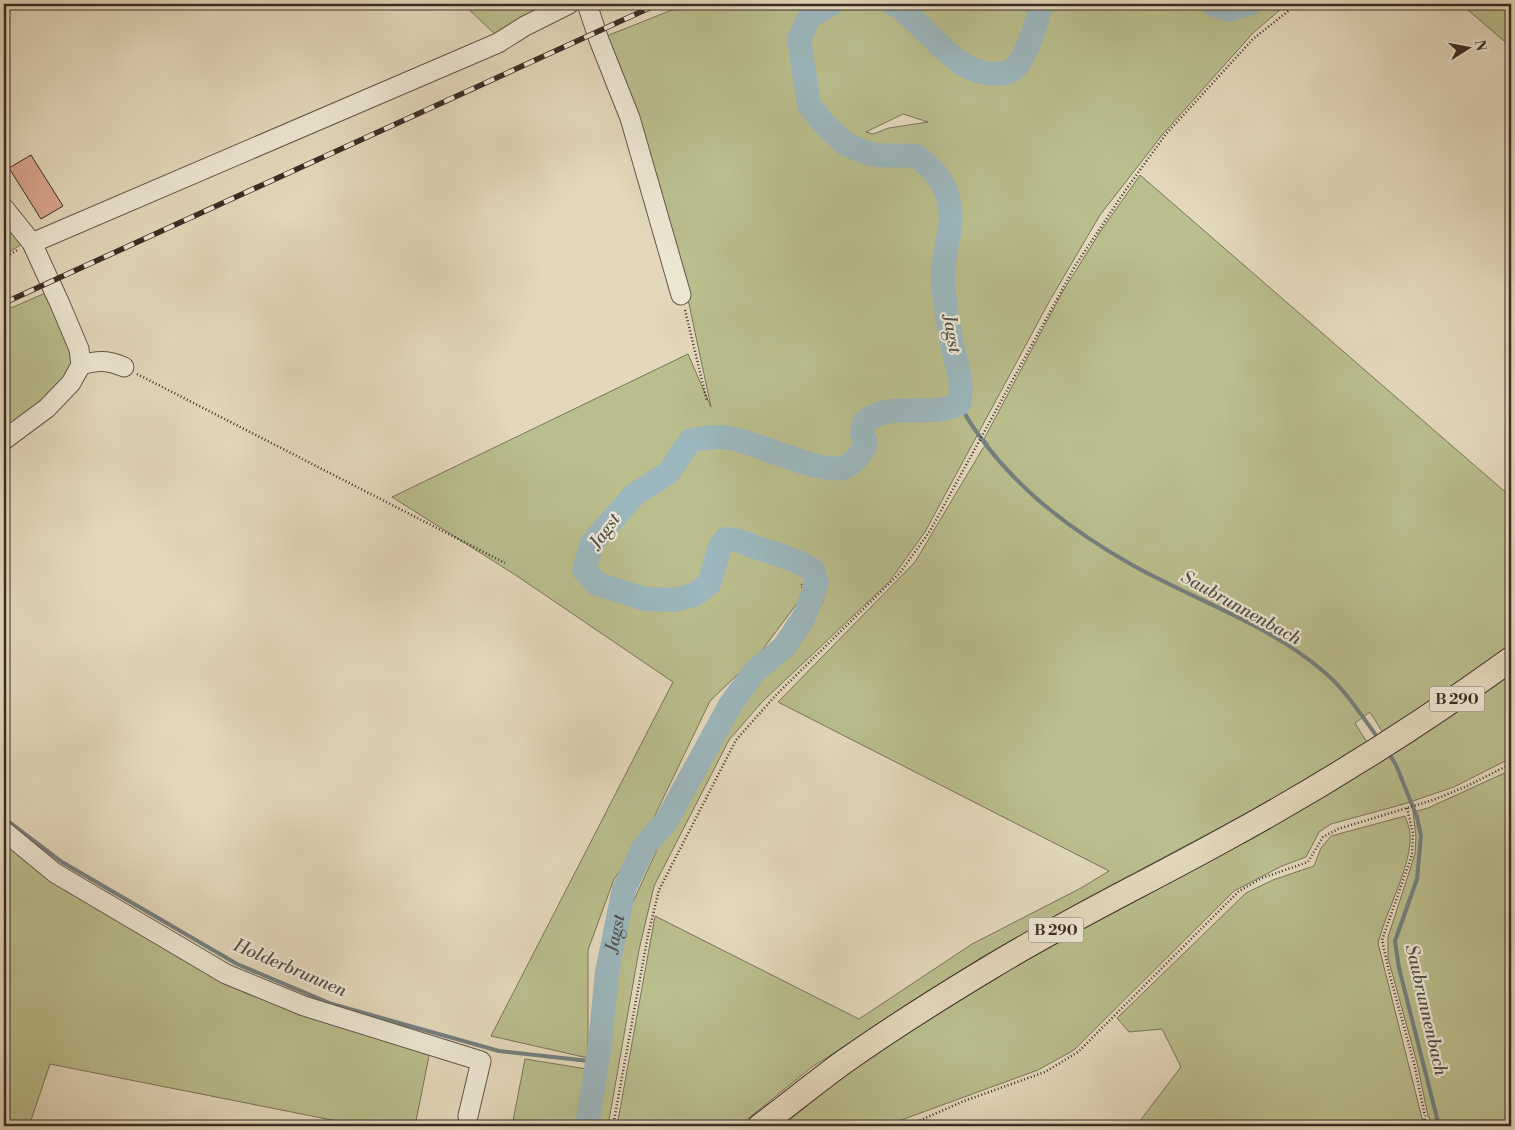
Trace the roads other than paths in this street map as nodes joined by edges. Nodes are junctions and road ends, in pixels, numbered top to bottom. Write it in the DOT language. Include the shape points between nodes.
graph roads {
  1 [pos="568,4"];
  2 [pos="587,4"];
  3 [pos="4,208"];
  4 [pos="32,243"];
  5 [pos="681,295"];
  6 [pos="81,365"];
  7 [pos="124,367"];
  8 [pos="4,440"];
  9 [pos="1511,660"];
  10 [pos="4,832"];
  11 [pos="468,1116"];
  12 [pos="760,1126"];
  1 -- 4 [label="street" via="498,43"];
  2 -- 5 [label="street" via="630,118"];
  3 -- 4 [label="street"];
  4 -- 6 [label="street" via="79,349"];
  6 -- 7 [label="street" via="97,360"];
  6 -- 8 [label="street" via="71,383 47,408"];
  9 -- 12 [label="main road, B 290" via="1453,702 1230,837 1091,910 976,976 844,1062"];
  10 -- 11 [label="street" via="55,873 226,974 304,1006 481,1061"];
}
